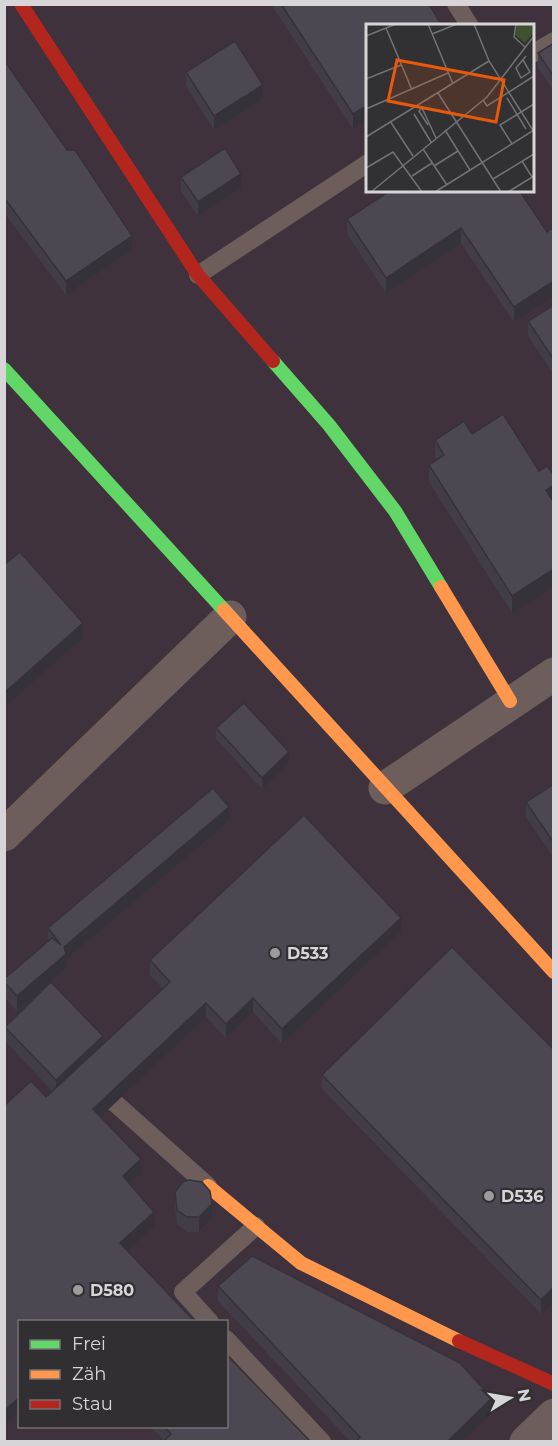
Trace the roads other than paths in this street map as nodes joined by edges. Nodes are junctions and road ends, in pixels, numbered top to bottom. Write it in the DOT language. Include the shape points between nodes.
graph roads {
  1 [pos="21,4"];
  2 [pos="456,4"];
  3 [pos="469,24"];
  4 [pos="554,41"];
  5 [pos="534,53"];
  6 [pos="366,164"];
  7 [pos="198,275"];
  8 [pos="4,369"];
  9 [pos="230,617"];
  10 [pos="554,674"];
  11 [pos="510,701"];
  12 [pos="385,788"];
  13 [pos="4,835"];
  14 [pos="554,972"];
  15 [pos="76,1081"];
  16 [pos="208,1185"];
  17 [pos="256,1226"];
  18 [pos="208,1320"];
  19 [pos="228,1341"];
  20 [pos="554,1384"];
  21 [pos="554,1414"];
  22 [pos="322,1442"];
  23 [pos="525,1442"];
  1 -- 7 [label="street"];
  2 -- 3 [label="lane"];
  4 -- 5 [label="lane"];
  6 -- 7 [label="lane"];
  7 -- 11 [label="street" via="329,425 395,511"];
  8 -- 9 [label="street"];
  9 -- 12 [label="street"];
  9 -- 13 [label="street"];
  10 -- 11 [label="street"];
  11 -- 12 [label="street"];
  12 -- 14 [label="street"];
  15 -- 16 [label="lane" via="115,1102"];
  16 -- 17 [label="street"];
  17 -- 18 [label="lane" via="183,1292"];
  17 -- 20 [label="street" via="301,1263 388,1308"];
  19 -- 22 [label="lane"];
  21 -- 23 [label="street"];
}
